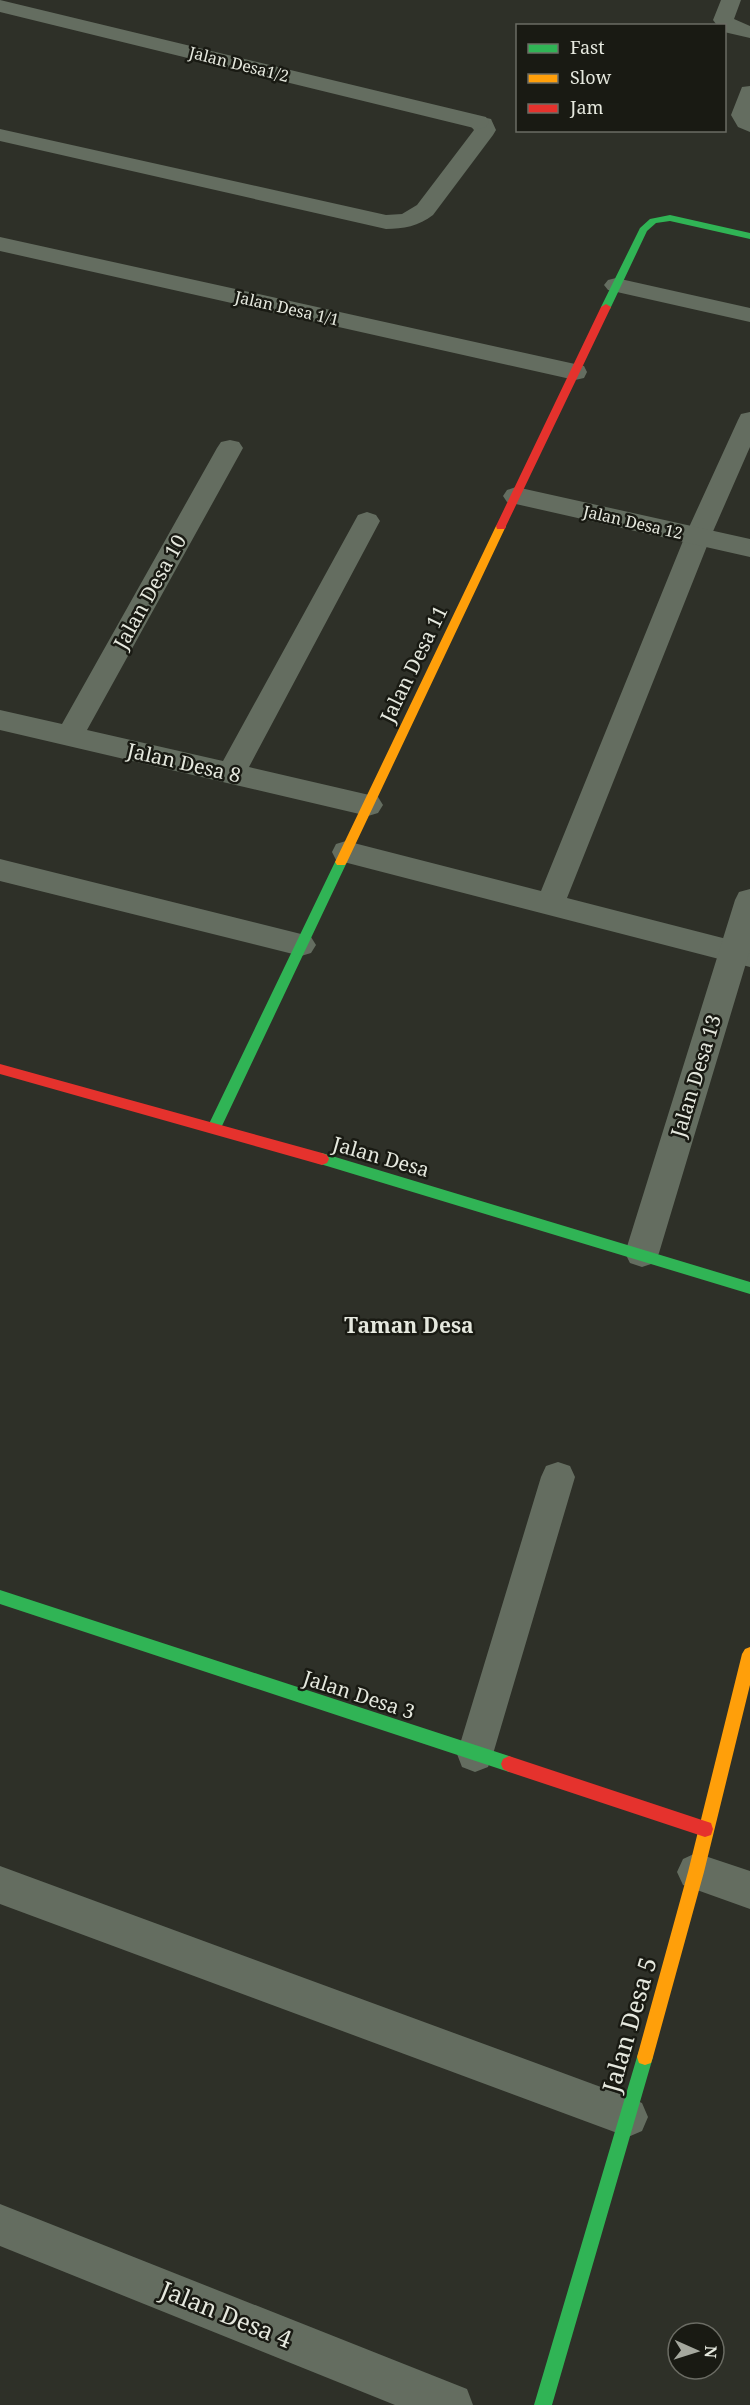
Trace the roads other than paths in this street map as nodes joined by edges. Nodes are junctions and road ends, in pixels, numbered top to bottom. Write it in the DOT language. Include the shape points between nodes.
graph roads {
  1 [pos="731,0"];
  2 [pos="1,6"];
  3 [pos="750,32"];
  4 [pos="750,92"];
  5 [pos="478,122"];
  6 [pos="750,126"];
  7 [pos="0,135"];
  8 [pos="750,236"];
  9 [pos="4,253"];
  10 [pos="616,285"];
  11 [pos="750,315"];
  12 [pos="575,372"];
  13 [pos="750,420"];
  14 [pos="230,448"];
  15 [pos="516,496"];
  16 [pos="367,521"];
  17 [pos="698,537"];
  18 [pos="750,548"];
  19 [pos="0,720"];
  20 [pos="69,736"];
  21 [pos="231,773"];
  22 [pos="368,805"];
  23 [pos="346,852"];
  24 [pos="0,870"];
  25 [pos="750,900"];
  26 [pos="550,905"];
  27 [pos="301,945"];
  28 [pos="742,954"];
  29 [pos="0,1070"];
  30 [pos="214,1128"];
  31 [pos="642,1253"];
  32 [pos="750,1288"];
  33 [pos="558,1477"];
  34 [pos="0,1597"];
  35 [pos="750,1654"];
  36 [pos="475,1754"];
  37 [pos="705,1829"];
  38 [pos="696,1872"];
  39 [pos="0,1885"];
  40 [pos="750,1890"];
  41 [pos="628,2117"];
  42 [pos="0,2225"];
  43 [pos="451,2405"];
  44 [pos="543,2405"];
  1 -- 3 [label="lane" via="723,20 731,27"];
  2 -- 5 [label="street, Jalan Desa1/2"];
  4 -- 6 [label="lane" via="741,115"];
  5 -- 7 [label="lane" via="485,130 425,210 404,222 386,222"];
  8 -- 10 [label="street, Jalan Desa 11" via="670,218 653,221 643,230"];
  9 -- 12 [label="street, Jalan Desa 1/1"];
  10 -- 11 [label="lane"];
  10 -- 12 [label="street, Jalan Desa 11"];
  12 -- 15 [label="street, Jalan Desa 11"];
  13 -- 17 [label="lane"];
  14 -- 20 [label="street, Jalan Desa 10"];
  15 -- 17 [label="street, Jalan Desa 12"];
  15 -- 22 [label="street, Jalan Desa 11"];
  16 -- 21 [label="street"];
  17 -- 18 [label="street, Jalan Desa 12"];
  17 -- 26 [label="lane"];
  19 -- 20 [label="street, Jalan Desa 8"];
  20 -- 21 [label="street, Jalan Desa 8"];
  21 -- 22 [label="street, Jalan Desa 8"];
  22 -- 23 [label="street, Jalan Desa 11"];
  23 -- 26 [label="lane"];
  23 -- 27 [label="street, Jalan Desa 11"];
  24 -- 27 [label="lane"];
  25 -- 28 [label="street, Jalan Desa 13"];
  26 -- 28 [label="lane"];
  27 -- 30 [label="street, Jalan Desa 11"];
  28 -- 31 [label="street, Jalan Desa 13"];
  29 -- 30 [label="street, Jalan Desa"];
  30 -- 31 [label="street, Jalan Desa"];
  31 -- 32 [label="street, Jalan Desa"];
  33 -- 36 [label="lane"];
  34 -- 36 [label="street, Jalan Desa 3"];
  35 -- 37 [label="street, Jalan Desa 5"];
  36 -- 37 [label="street, Jalan Desa 3"];
  37 -- 38 [label="street, Jalan Desa 5"];
  38 -- 40 [label="lane"];
  38 -- 41 [label="street, Jalan Desa 5"];
  39 -- 41 [label="lane"];
  41 -- 44 [label="street, Jalan Desa 5"];
  42 -- 43 [label="street, Jalan Desa 4"];
}
